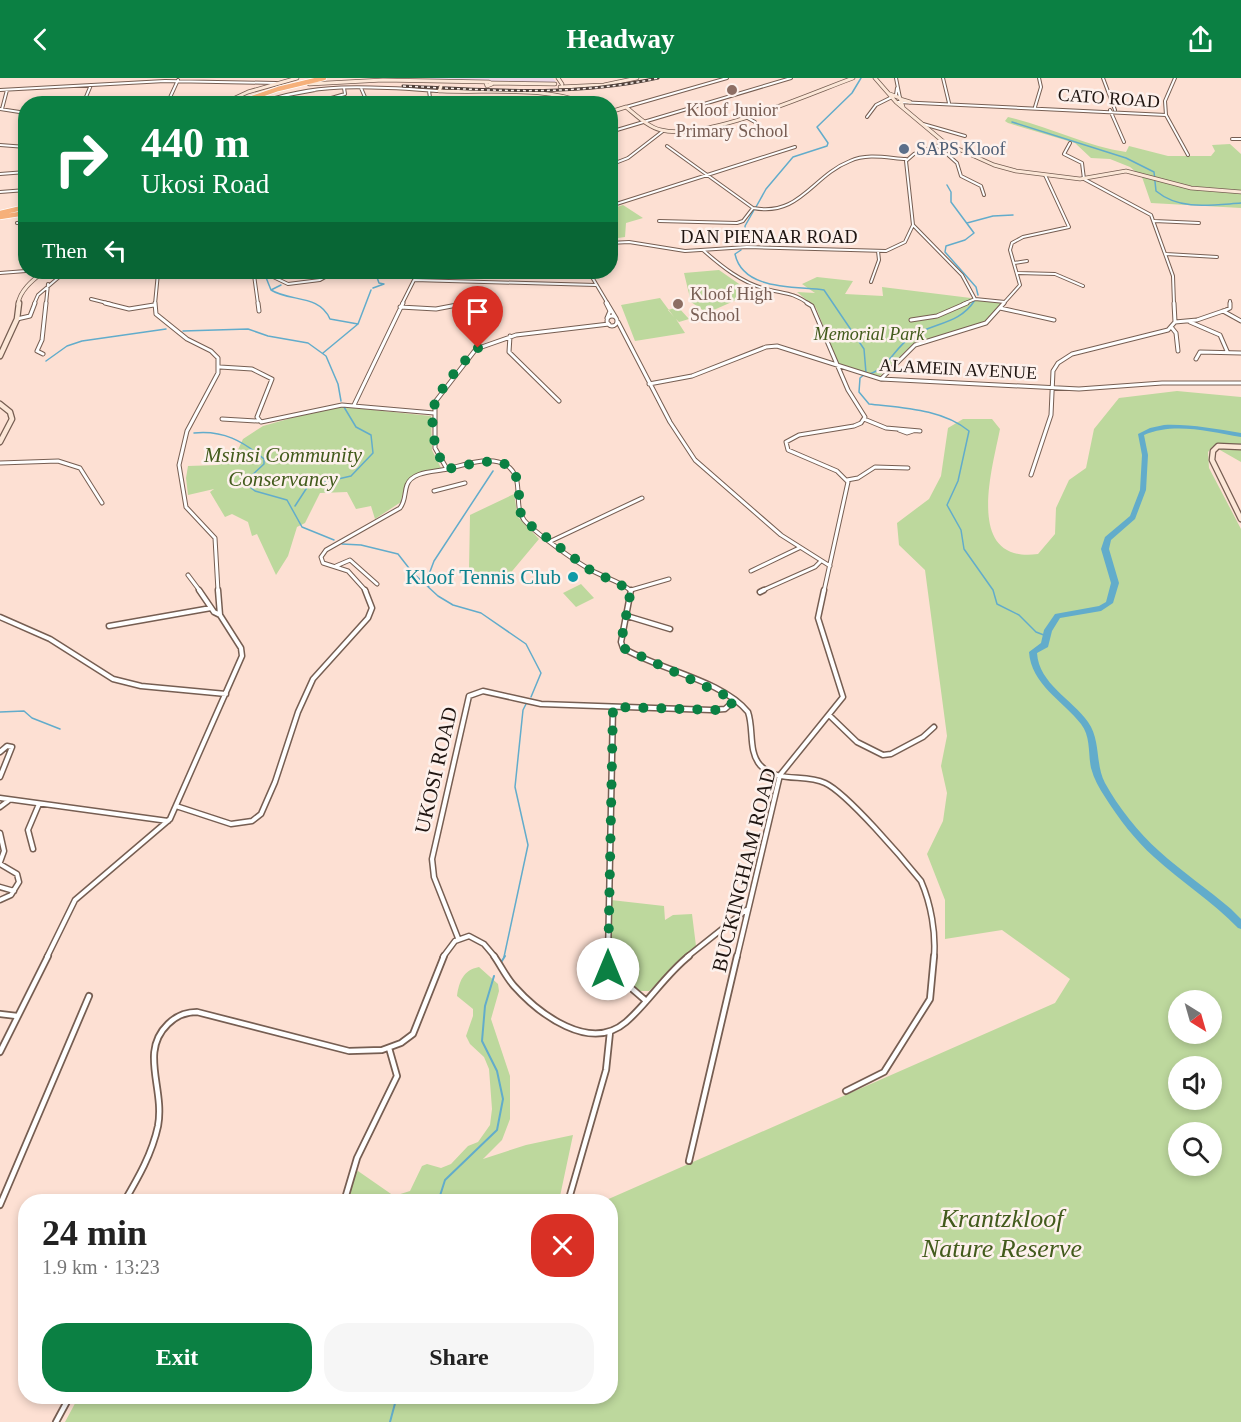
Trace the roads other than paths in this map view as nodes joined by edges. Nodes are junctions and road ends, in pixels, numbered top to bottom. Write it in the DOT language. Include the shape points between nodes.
graph roads {
  1 [pos="128,78"];
  2 [pos="297,78"];
  3 [pos="314,78"];
  4 [pos="324,78"];
  5 [pos="556,78"];
  6 [pos="637,78"];
  7 [pos="728,78"];
  8 [pos="784,78"];
  9 [pos="790,78"];
  10 [pos="853,78"];
  11 [pos="875,78"];
  12 [pos="896,78"];
  13 [pos="943,78"];
  14 [pos="1040,78"];
  15 [pos="1103,78"];
  16 [pos="1175,78"];
  17 [pos="178,80"];
  18 [pos="220,80"];
  19 [pos="261,80"];
  20 [pos="373,81"];
  21 [pos="382,82"];
  22 [pos="779,82"];
  23 [pos="126,83"];
  24 [pos="276,83"];
  25 [pos="486,84"];
  26 [pos="91,85"];
  27 [pos="558,85"];
  28 [pos="361,88"];
  29 [pos="897,88"];
  30 [pos="344,89"];
  31 [pos="440,89"];
  32 [pos="0,90"];
  33 [pos="7,90"];
  34 [pos="315,90"];
  35 [pos="325,90"];
  36 [pos="429,91"];
  37 [pos="86,96"];
  38 [pos="171,96"];
  39 [pos="243,96"];
  40 [pos="249,96"];
  41 [pos="256,96"];
  42 [pos="264,96"];
  43 [pos="279,96"];
  44 [pos="286,96"];
  45 [pos="338,96"];
  46 [pos="364,96"];
  47 [pos="430,96"];
  48 [pos="566,96"];
  49 [pos="893,97"];
  50 [pos="900,100"];
  51 [pos="896,102"];
  52 [pos="910,102"];
  53 [pos="949,104"];
  54 [pos="626,107"];
  55 [pos="903,107"];
  56 [pos="1035,107"];
  57 [pos="1,109"];
  58 [pos="618,110"];
  59 [pos="1112,110"];
  60 [pos="18,112"];
  61 [pos="1166,115"];
  62 [pos="744,116"];
  63 [pos="867,117"];
  64 [pos="646,122"];
  65 [pos="755,122"];
  66 [pos="923,124"];
  67 [pos="618,130"];
  68 [pos="663,131"];
  69 [pos="965,136"];
  70 [pos="1232,139"];
  71 [pos="1241,139"];
  72 [pos="1124,142"];
  73 [pos="945,143"];
  74 [pos="1070,143"];
  75 [pos="0,145"];
  76 [pos="18,146"];
  77 [pos="667,146"];
  78 [pos="937,146"];
  79 [pos="795,147"];
  80 [pos="1188,155"];
  81 [pos="906,159"];
  82 [pos="618,162"];
  83 [pos="18,173"];
  84 [pos="0,174"];
  85 [pos="707,175"];
  86 [pos="1045,175"];
  87 [pos="1084,179"];
  88 [pos="1159,179"];
  89 [pos="18,191"];
  90 [pos="0,192"];
  91 [pos="1241,192"];
  92 [pos="984,195"];
  93 [pos="618,203"];
  94 [pos="753,208"];
  95 [pos="18,210"];
  96 [pos="18,216"];
  97 [pos="0,217"];
  98 [pos="659,221"];
  99 [pos="1154,222"];
  100 [pos="1199,223"];
  101 [pos="913,225"];
  102 [pos="618,244"];
  103 [pos="703,250"];
  104 [pos="878,251"];
  105 [pos="1166,254"];
  106 [pos="1216,257"];
  107 [pos="1027,261"];
  108 [pos="1014,263"];
  109 [pos="18,272"];
  110 [pos="0,273"];
  111 [pos="1018,273"];
  112 [pos="35,279"];
  113 [pos="55,279"];
  114 [pos="156,279"];
  115 [pos="255,279"];
  116 [pos="276,279"];
  117 [pos="324,279"];
  118 [pos="592,279"];
  119 [pos="592,279"];
  120 [pos="871,282"];
  121 [pos="48,284"];
  122 [pos="595,284"];
  123 [pos="1083,286"];
  124 [pos="92,299"];
  125 [pos="975,299"];
  126 [pos="1230,301"];
  127 [pos="1005,302"];
  128 [pos="154,305"];
  129 [pos="457,305"];
  130 [pos="400,307"];
  131 [pos="1000,308"];
  132 [pos="259,311"];
  133 [pos="1222,311"];
  134 [pos="18,319"];
  135 [pos="606,319"];
  136 [pos="617,320"];
  137 [pos="911,320"];
  138 [pos="1054,320"];
  139 [pos="1190,321"];
  140 [pos="1241,321"];
  141 [pos="1175,322"];
  142 [pos="610,324"];
  143 [pos="584,326"];
  144 [pos="1172,328"];
  145 [pos="623,332"];
  146 [pos="510,336"];
  147 [pos="1178,351"];
  148 [pos="1227,351"];
  149 [pos="1241,353"];
  150 [pos="43,354"];
  151 [pos="0,356"];
  152 [pos="1196,359"];
  153 [pos="838,365"];
  154 [pos="220,367"];
  155 [pos="881,378"];
  156 [pos="1241,383"];
  157 [pos="649,384"];
  158 [pos="1054,388"];
  159 [pos="559,401"];
  160 [pos="0,404"];
  161 [pos="354,405"];
  162 [pos="434,413"];
  163 [pos="222,419"];
  164 [pos="864,420"];
  165 [pos="259,421"];
  166 [pos="920,430"];
  167 [pos="0,442"];
  168 [pos="1241,447"];
  169 [pos="0,463"];
  170 [pos="908,468"];
  171 [pos="447,469"];
  172 [pos="1031,475"];
  173 [pos="847,480"];
  174 [pos="465,483"];
  175 [pos="434,491"];
  176 [pos="642,498"];
  177 [pos="102,503"];
  178 [pos="1241,519"];
  179 [pos="551,541"];
  180 [pos="800,548"];
  181 [pos="821,561"];
  182 [pos="336,566"];
  183 [pos="830,566"];
  184 [pos="751,571"];
  185 [pos="188,575"];
  186 [pos="669,579"];
  187 [pos="377,584"];
  188 [pos="631,590"];
  189 [pos="759,592"];
  190 [pos="211,608"];
  191 [pos="220,615"];
  192 [pos="627,616"];
  193 [pos="0,617"];
  194 [pos="110,626"];
  195 [pos="670,629"];
  196 [pos="226,694"];
  197 [pos="735,700"];
  198 [pos="613,707"];
  199 [pos="829,715"];
  200 [pos="934,727"];
  201 [pos="0,752"];
  202 [pos="780,775"];
  203 [pos="0,777"];
  204 [pos="0,798"];
  205 [pos="9,800"];
  206 [pos="39,804"];
  207 [pos="176,806"];
  208 [pos="0,807"];
  209 [pos="168,821"];
  210 [pos="0,833"];
  211 [pos="33,849"];
  212 [pos="0,863"];
  213 [pos="0,887"];
  214 [pos="14,891"];
  215 [pos="0,900"];
  216 [pos="748,907"];
  217 [pos="736,919"];
  218 [pos="742,927"];
  219 [pos="458,938"];
  220 [pos="89,996"];
  221 [pos="645,1000"];
  222 [pos="0,1014"];
  223 [pos="17,1016"];
  224 [pos="610,1032"];
  225 [pos="389,1048"];
  226 [pos="0,1052"];
  227 [pos="846,1091"];
  228 [pos="689,1161"];
  229 [pos="129,1194"];
  230 [pos="346,1194"];
  231 [pos="570,1194"];
  232 [pos="0,1205"];
  233 [pos="66,1404"];
  234 [pos="56,1422"];
  1 -- 23 [label="street"];
  2 -- 24 [label="main road"];
  3 -- 40 [label="highway"];
  4 -- 41 [label="highway"];
  5 -- 27 [label="main road"];
  6 -- 27 [label="main road" via="604,85"];
  7 -- 54 [label="street"];
  8 -- 22 [label="street"];
  9 -- 22 [label="street"];
  10 -- 62 [label="main road"];
  11 -- 49 [label="main road"];
  12 -- 29 [label="street"];
  13 -- 53 [label="street"];
  14 -- 56 [label="street"];
  15 -- 59 [label="street"];
  16 -- 61 [label="street" via="1166,101"];
  17 -- 18 [label="street"];
  17 -- 23 [label="street"];
  17 -- 38 [label="street"];
  18 -- 19 [label="street"];
  19 -- 24 [label="street"];
  20 -- 21 [label="main road"];
  20 -- 42 [label="main road" via="290,87"];
  21 -- 25 [label="main road"];
  21 -- 31 [label="main road"];
  22 -- 64 [label="street"];
  23 -- 26 [label="street"];
  24 -- 39 [label="main road"];
  25 -- 27 [label="main road"];
  25 -- 31 [label="main road, bridge" via="446,85"];
  26 -- 33 [label="street"];
  26 -- 37 [label="street"];
  28 -- 30 [label="street"];
  28 -- 36 [label="street"];
  28 -- 46 [label="street"];
  29 -- 49 [label="street"];
  29 -- 50 [label="street"];
  30 -- 35 [label="street"];
  30 -- 43 [label="street" via="304,88"];
  30 -- 45 [label="street" via="345,94"];
  31 -- 36 [label="street"];
  31 -- 48 [label="main road"];
  32 -- 33 [label="street"];
  33 -- 57 [label="street"];
  34 -- 44 [label="street"];
  36 -- 47 [label="street"];
  49 -- 50 [label="main road"];
  49 -- 51 [label="main road"];
  49 -- 63 [label="street" via="880,102"];
  50 -- 51 [label="street"];
  50 -- 52 [label="main road"];
  50 -- 55 [label="main road"];
  51 -- 55 [label="main road"];
  52 -- 53 [label="street, CATO ROAD"];
  53 -- 56 [label="street, CATO ROAD"];
  54 -- 58 [label="main road"];
  54 -- 64 [label="main road"];
  55 -- 66 [label="main road"];
  56 -- 59 [label="street, CATO ROAD"];
  57 -- 60 [label="street"];
  59 -- 61 [label="street, CATO ROAD"];
  59 -- 72 [label="street"];
  61 -- 80 [label="street, CATO ROAD"];
  62 -- 65 [label="street"];
  62 -- 68 [label="main road" via="702,128"];
  64 -- 67 [label="street"];
  64 -- 68 [label="main road"];
  66 -- 69 [label="street"];
  66 -- 73 [label="main road"];
  68 -- 82 [label="street"];
  70 -- 71 [label="street"];
  73 -- 78 [label="street"];
  73 -- 86 [label="main road" via="994,165"];
  74 -- 87 [label="street" via="1064,154 1082,163"];
  75 -- 76 [label="street"];
  77 -- 85 [label="street"];
  78 -- 81 [label="street"];
  78 -- 92 [label="street" via="957,163 961,176 981,186"];
  79 -- 85 [label="street"];
  81 -- 94 [label="street" via="852,159 827,172 801,199 785,208"];
  81 -- 101 [label="street"];
  83 -- 84 [label="street"];
  85 -- 93 [label="street"];
  85 -- 94 [label="street"];
  86 -- 87 [label="main road"];
  86 -- 108 [label="street" via="1069,227 1017,240 1010,247"];
  87 -- 88 [label="main road" via="1118,171"];
  87 -- 99 [label="street" via="1149,212"];
  88 -- 91 [label="main road" via="1198,189"];
  89 -- 90 [label="street"];
  94 -- 98 [label="street" via="737,223"];
  95 -- 97 [label="highway"];
  96 -- 97 [label="highway"];
  99 -- 100 [label="street"];
  99 -- 105 [label="street"];
  101 -- 104 [label="street, DAN PIENAAR ROAD" via="905,244"];
  101 -- 125 [label="street" via="958,270"];
  102 -- 103 [label="street, DAN PIENAAR ROAD"];
  103 -- 104 [label="street, DAN PIENAAR ROAD" via="747,247"];
  103 -- 153 [label="street" via="740,278 765,289 793,293 807,302 816,312"];
  104 -- 120 [label="street"];
  105 -- 106 [label="street"];
  105 -- 141 [label="street" via="1174,284"];
  107 -- 108 [label="street"];
  108 -- 111 [label="street"];
  109 -- 110 [label="street"];
  111 -- 123 [label="street" via="1055,274"];
  111 -- 127 [label="street" via="1020,285"];
  112 -- 134 [label="main road" via="19,298"];
  113 -- 121 [label="street"];
  114 -- 128 [label="street"];
  115 -- 132 [label="street"];
  116 -- 117 [label="street" via="292,284"];
  118 -- 122 [label="street"];
  119 -- 136 [label="street"];
  121 -- 134 [label="street" via="30,316"];
  121 -- 150 [label="street" via="42,340 37,351"];
  122 -- 130 [label="street" via="416,280"];
  122 -- 135 [label="street" via="610,311"];
  124 -- 128 [label="street" via="129,309"];
  125 -- 127 [label="street"];
  125 -- 137 [label="street" via="937,316"];
  126 -- 133 [label="street" via="1230,308"];
  127 -- 131 [label="street"];
  128 -- 154 [label="street" via="160,319 217,356"];
  129 -- 130 [label="street" via="436,309"];
  130 -- 161 [label="street"];
  131 -- 138 [label="street"];
  131 -- 155 [label="street" via="982,325 912,347"];
  133 -- 139 [label="street"];
  133 -- 140 [label="street"];
  134 -- 151 [label="main road"];
  135 -- 136 [label="street"];
  135 -- 142 [label="street"];
  135 -- 143 [label="street"];
  136 -- 142 [label="street"];
  136 -- 145 [label="street"];
  139 -- 141 [label="street"];
  139 -- 148 [label="street" via="1220,335"];
  141 -- 144 [label="street"];
  142 -- 143 [label="street"];
  142 -- 145 [label="street"];
  143 -- 146 [label="street"];
  144 -- 147 [label="street"];
  144 -- 158 [label="street" via="1072,354 1055,367"];
  145 -- 157 [label="street"];
  146 -- 159 [label="street" via="509,352"];
  146 -- 162 [label="street" via="476,349 438,398"];
  148 -- 149 [label="street"];
  148 -- 152 [label="street" via="1200,352"];
  153 -- 155 [label="street, ALAMEIN AVENUE" via="864,376"];
  153 -- 157 [label="street, ALAMEIN AVENUE" via="771,346 692,376"];
  153 -- 164 [label="street"];
  154 -- 165 [label="street" via="252,369 272,379 257,417"];
  154 -- 191 [label="street" via="187,431 179,465 186,507 216,541"];
  155 -- 158 [label="street, ALAMEIN AVENUE"];
  156 -- 158 [label="street, ALAMEIN AVENUE"];
  157 -- 180 [label="street" via="698,463"];
  158 -- 172 [label="street" via="1051,415"];
  160 -- 167 [label="main road" via="12,419"];
  161 -- 162 [label="street"];
  161 -- 165 [label="street" via="330,406 272,422"];
  162 -- 171 [label="street" via="435,450"];
  163 -- 165 [label="street"];
  164 -- 166 [label="street" via="905,432"];
  164 -- 173 [label="street" via="854,426 799,435 786,442 788,450 837,471"];
  168 -- 178 [label="main road" via="1218,446 1212,460"];
  169 -- 177 [label="street" via="58,461 80,468"];
  170 -- 173 [label="street" via="875,467"];
  171 -- 179 [label="street" via="491,461 511,468 518,480 520,514"];
  171 -- 182 [label="street" via="413,478 400,508 320,558 323,563"];
  173 -- 183 [label="street, BUCKINGHAM ROAD"];
  174 -- 175 [label="street"];
  176 -- 179 [label="street"];
  179 -- 188 [label="street" via="594,573"];
  180 -- 181 [label="street"];
  180 -- 184 [label="street"];
  181 -- 183 [label="street"];
  181 -- 189 [label="street"];
  182 -- 187 [label="street" via="350,560"];
  182 -- 207 [label="street" via="351,574 363,590 372,607 371,614 312,681 261,814 248,824 236,826"];
  183 -- 199 [label="street, BUCKINGHAM ROAD" via="818,618 843,694"];
  185 -- 190 [label="street"];
  186 -- 188 [label="street"];
  188 -- 192 [label="street"];
  190 -- 191 [label="street"];
  190 -- 194 [label="street"];
  191 -- 196 [label="street" via="243,652"];
  192 -- 195 [label="street"];
  192 -- 197 [label="street" via="623,648"];
  193 -- 196 [label="street" via="50,639 112,679 141,686"];
  196 -- 207 [label="street"];
  197 -- 198 [label="street, UKOSI ROAD" via="719,710"];
  197 -- 202 [label="street" via="751,717 750,742 754,753 764,768"];
  198 -- 219 [label="street, UKOSI ROAD" via="541,704 483,691 469,696 432,859 434,877"];
  198 -- 221 [label="street" via="608,969"];
  199 -- 200 [label="street" via="872,752 882,754 920,741"];
  199 -- 202 [label="street, BUCKINGHAM ROAD"];
  201 -- 203 [label="street" via="12,747"];
  202 -- 216 [label="street, BUCKINGHAM ROAD"];
  202 -- 227 [label="street" via="825,783 832,788 917,875 927,895 934,944 933,980 926,1008 884,1071"];
  204 -- 205 [label="street"];
  205 -- 206 [label="street"];
  205 -- 208 [label="street"];
  206 -- 209 [label="street"];
  206 -- 211 [label="street" via="28,830"];
  207 -- 209 [label="street"];
  209 -- 223 [label="street" via="75,900"];
  210 -- 212 [label="street" via="4,851"];
  212 -- 214 [label="street" via="17,874 19,882"];
  213 -- 214 [label="street"];
  214 -- 215 [label="street"];
  216 -- 217 [label="street"];
  216 -- 218 [label="street, BUCKINGHAM ROAD"];
  217 -- 218 [label="street"];
  217 -- 221 [label="street" via="675,967"];
  218 -- 228 [label="street, BUCKINGHAM ROAD"];
  219 -- 224 [label="street" via="472,937 482,942 514,986 559,1023 586,1033"];
  219 -- 225 [label="street" via="445,952 414,1031"];
  220 -- 232 [label="street"];
  221 -- 224 [label="street" via="625,1023"];
  222 -- 223 [label="street"];
  223 -- 226 [label="street"];
  224 -- 231 [label="street" via="606,1070"];
  225 -- 229 [label="street" via="353,1052 197,1012 180,1014 163,1029 154,1045 152,1062 161,1096 158,1126 146,1164"];
  225 -- 230 [label="street" via="397,1076 357,1158"];
  233 -- 234 [label="street"];
}
